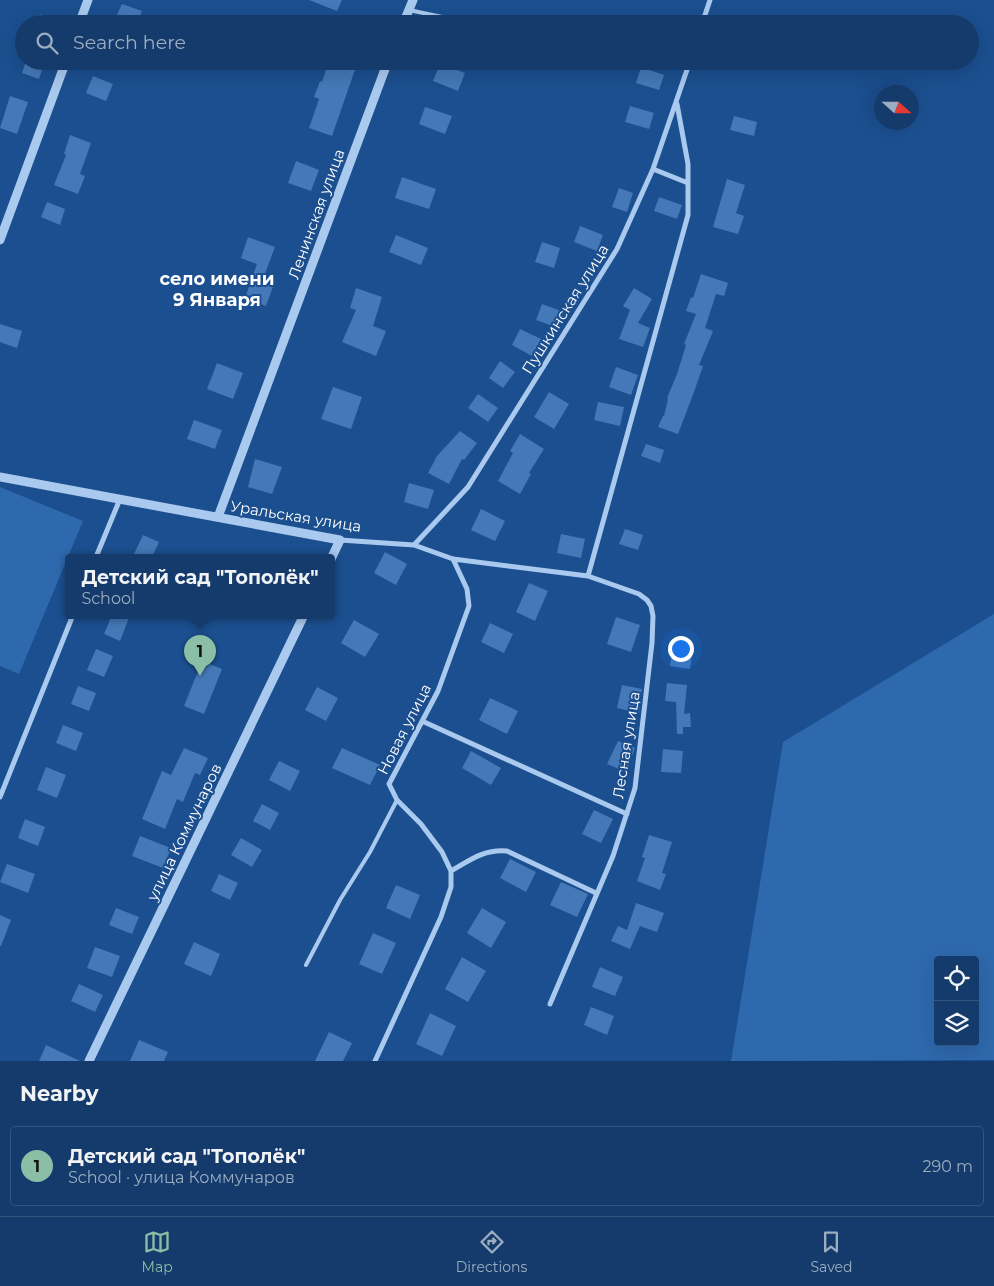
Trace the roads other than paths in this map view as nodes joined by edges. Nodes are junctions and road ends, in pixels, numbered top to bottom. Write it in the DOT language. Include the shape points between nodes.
graph roads {
  1 [pos="88,0"];
  2 [pos="413,0"];
  3 [pos="710,0"];
  4 [pos="409,10"];
  5 [pos="82,15"];
  6 [pos="407,15"];
  7 [pos="433,15"];
  8 [pos="705,15"];
  9 [pos="63,70"];
  10 [pos="385,70"];
  11 [pos="687,70"];
  12 [pos="676,102"];
  13 [pos="653,169"];
  14 [pos="688,183"];
  15 [pos="0,240"];
  16 [pos="0,477"];
  17 [pos="120,499"];
  18 [pos="218,517"];
  19 [pos="340,540"];
  20 [pos="414,544"];
  21 [pos="97,554"];
  22 [pos="333,554"];
  23 [pos="453,559"];
  24 [pos="588,576"];
  25 [pos="71,619"];
  26 [pos="302,619"];
  27 [pos="422,721"];
  28 [pos="0,797"];
  29 [pos="397,800"];
  30 [pos="627,814"];
  31 [pos="451,871"];
  32 [pos="596,893"];
  33 [pos="306,965"];
  34 [pos="550,1004"];
  35 [pos="88,1061"];
  36 [pos="375,1061"];
  1 -- 5 [label="street"];
  2 -- 4 [label="street"];
  3 -- 8 [label="street"];
  4 -- 6 [label="street"];
  4 -- 7 [label="lane"];
  9 -- 15 [label="street"];
  10 -- 18 [label="street, Ленинская улица"];
  11 -- 12 [label="street, Пушкинская улица"];
  12 -- 13 [label="street, Пушкинская улица"];
  12 -- 14 [label="street" via="688,164"];
  13 -- 14 [label="street"];
  13 -- 20 [label="street, Пушкинская улица" via="617,249 468,487"];
  14 -- 24 [label="street" via="688,215"];
  16 -- 17 [label="street, Уральская улица"];
  17 -- 18 [label="street, Уральская улица"];
  17 -- 21 [label="street"];
  18 -- 19 [label="street, Уральская улица"];
  19 -- 20 [label="street, Уральская улица"];
  19 -- 22 [label="street"];
  20 -- 23 [label="street, Уральская улица"];
  23 -- 24 [label="street, Уральская улица"];
  23 -- 27 [label="street, Новая улица" via="467,589 469,606 438,691"];
  24 -- 30 [label="street, Лесная улица" via="638,594 647,600 653,616 638,768"];
  25 -- 28 [label="street"];
  26 -- 35 [label="street, улица Коммунаров"];
  27 -- 29 [label="street, Новая улица" via="389,784"];
  27 -- 30 [label="street"];
  29 -- 31 [label="street" via="427,831"];
  29 -- 33 [label="lane"];
  30 -- 32 [label="street, Лесная улица"];
  31 -- 32 [label="street" via="494,850 507,851"];
  31 -- 36 [label="street" via="441,917"];
  32 -- 34 [label="street, Лесная улица"];
}
